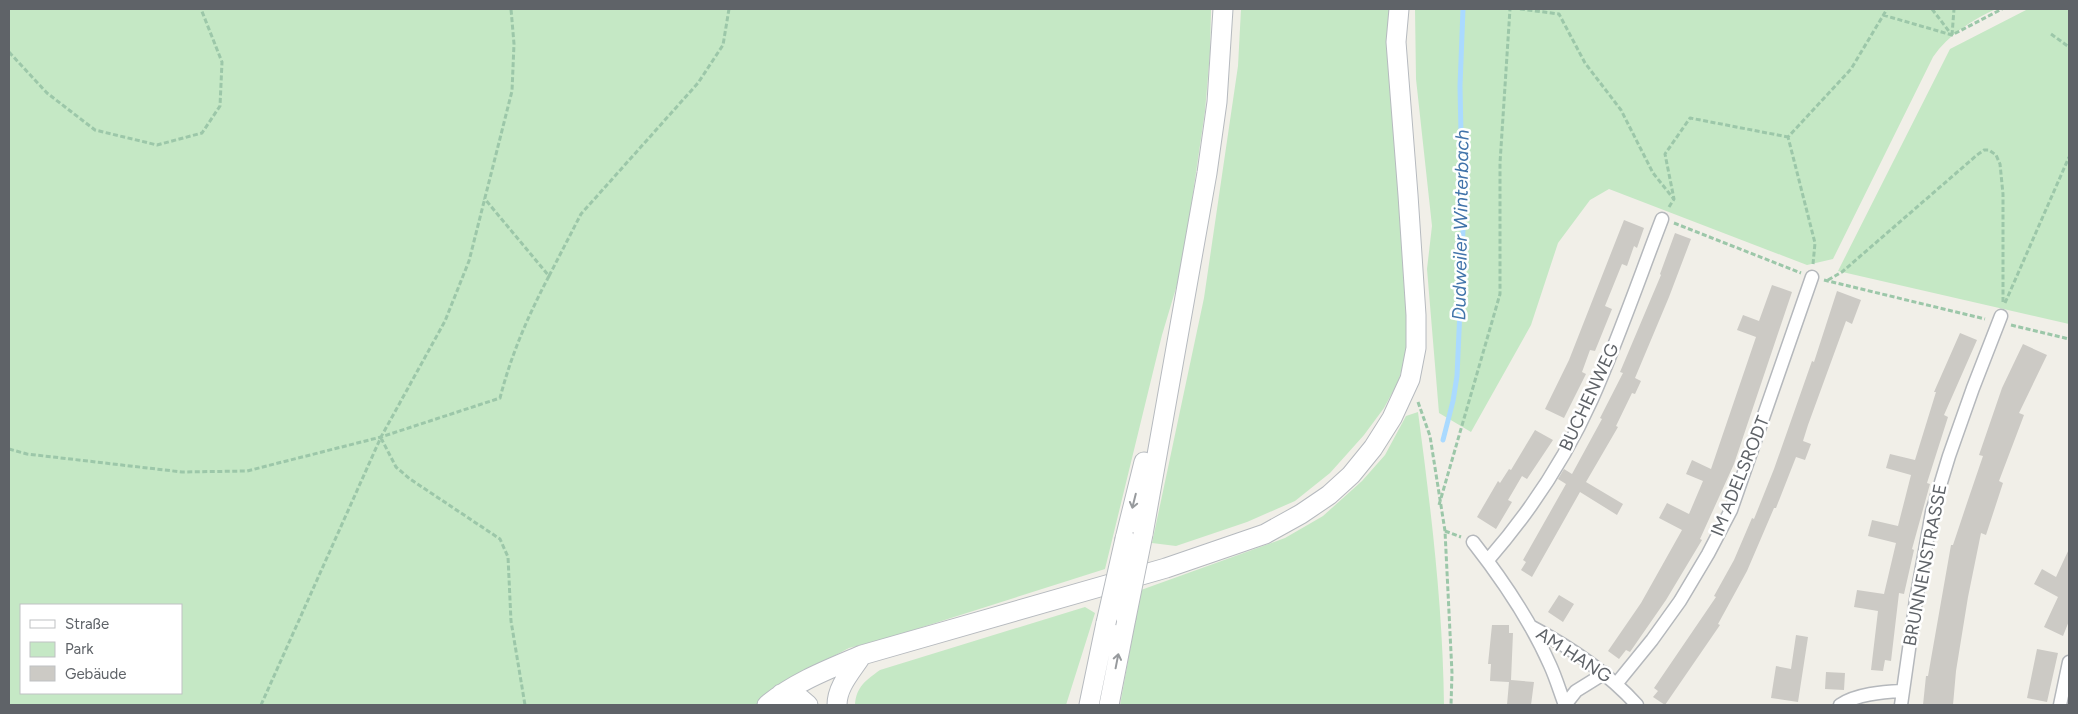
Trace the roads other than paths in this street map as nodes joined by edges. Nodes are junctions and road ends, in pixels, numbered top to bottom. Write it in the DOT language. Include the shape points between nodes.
graph roads {
  1 [pos="1223,9"];
  2 [pos="1399,9"];
  3 [pos="1662,219"];
  4 [pos="1812,277"];
  5 [pos="2000,319"];
  6 [pos="1134,536"];
  7 [pos="1473,542"];
  8 [pos="1488,560"];
  9 [pos="1530,626"];
  10 [pos="862,655"];
  11 [pos="1099,657"];
  12 [pos="2069,662"];
  13 [pos="1605,673"];
  14 [pos="1617,683"];
  15 [pos="1902,691"];
  16 [pos="777,702"];
  17 [pos="808,705"];
  18 [pos="837,705"];
  19 [pos="1080,705"];
  20 [pos="1089,705"];
  21 [pos="1109,705"];
  22 [pos="1565,705"];
  23 [pos="1637,705"];
  24 [pos="1840,705"];
  25 [pos="1901,705"];
  26 [pos="2060,705"];
  1 -- 6 [label="main road" via="1217,102 1187,283"];
  2 -- 10 [label="main road" via="1396,42 1416,348 1410,379 1392,418 1351,475 1308,510 1265,534 1166,568"];
  3 -- 8 [label="street, BUCHENWEG" via="1592,399 1531,506"];
  4 -- 14 [label="street, IM ADELSRODT" via="1730,510 1680,601"];
  5 -- 15 [label="street, BRUNNENSTRASSE" via="1972,388 1932,512"];
  6 -- 11 [label="main road, bridge" via="1106,623"];
  21 -- 6 [label="main road, one-way, bridge" via="1126,618"];
  7 -- 8 [label="street"];
  8 -- 9 [label="street"];
  9 -- 13 [label="street, AM HANG"];
  9 -- 22 [label="street"];
  10 -- 16 [label="main road" via="827,670"];
  10 -- 18 [label="main road" via="838,692"];
  11 -- 19 [label="main road"];
  11 -- 20 [label="main road"];
  12 -- 26 [label="street"];
  13 -- 14 [label="street, AM HANG"];
  13 -- 22 [label="street" via="1576,691"];
  14 -- 23 [label="street, AM HANG"];
  15 -- 24 [label="street" via="1879,692"];
  15 -- 25 [label="street, BRUNNENSTRASSE"];
  16 -- 17 [label="main road" via="801,700"];
}
